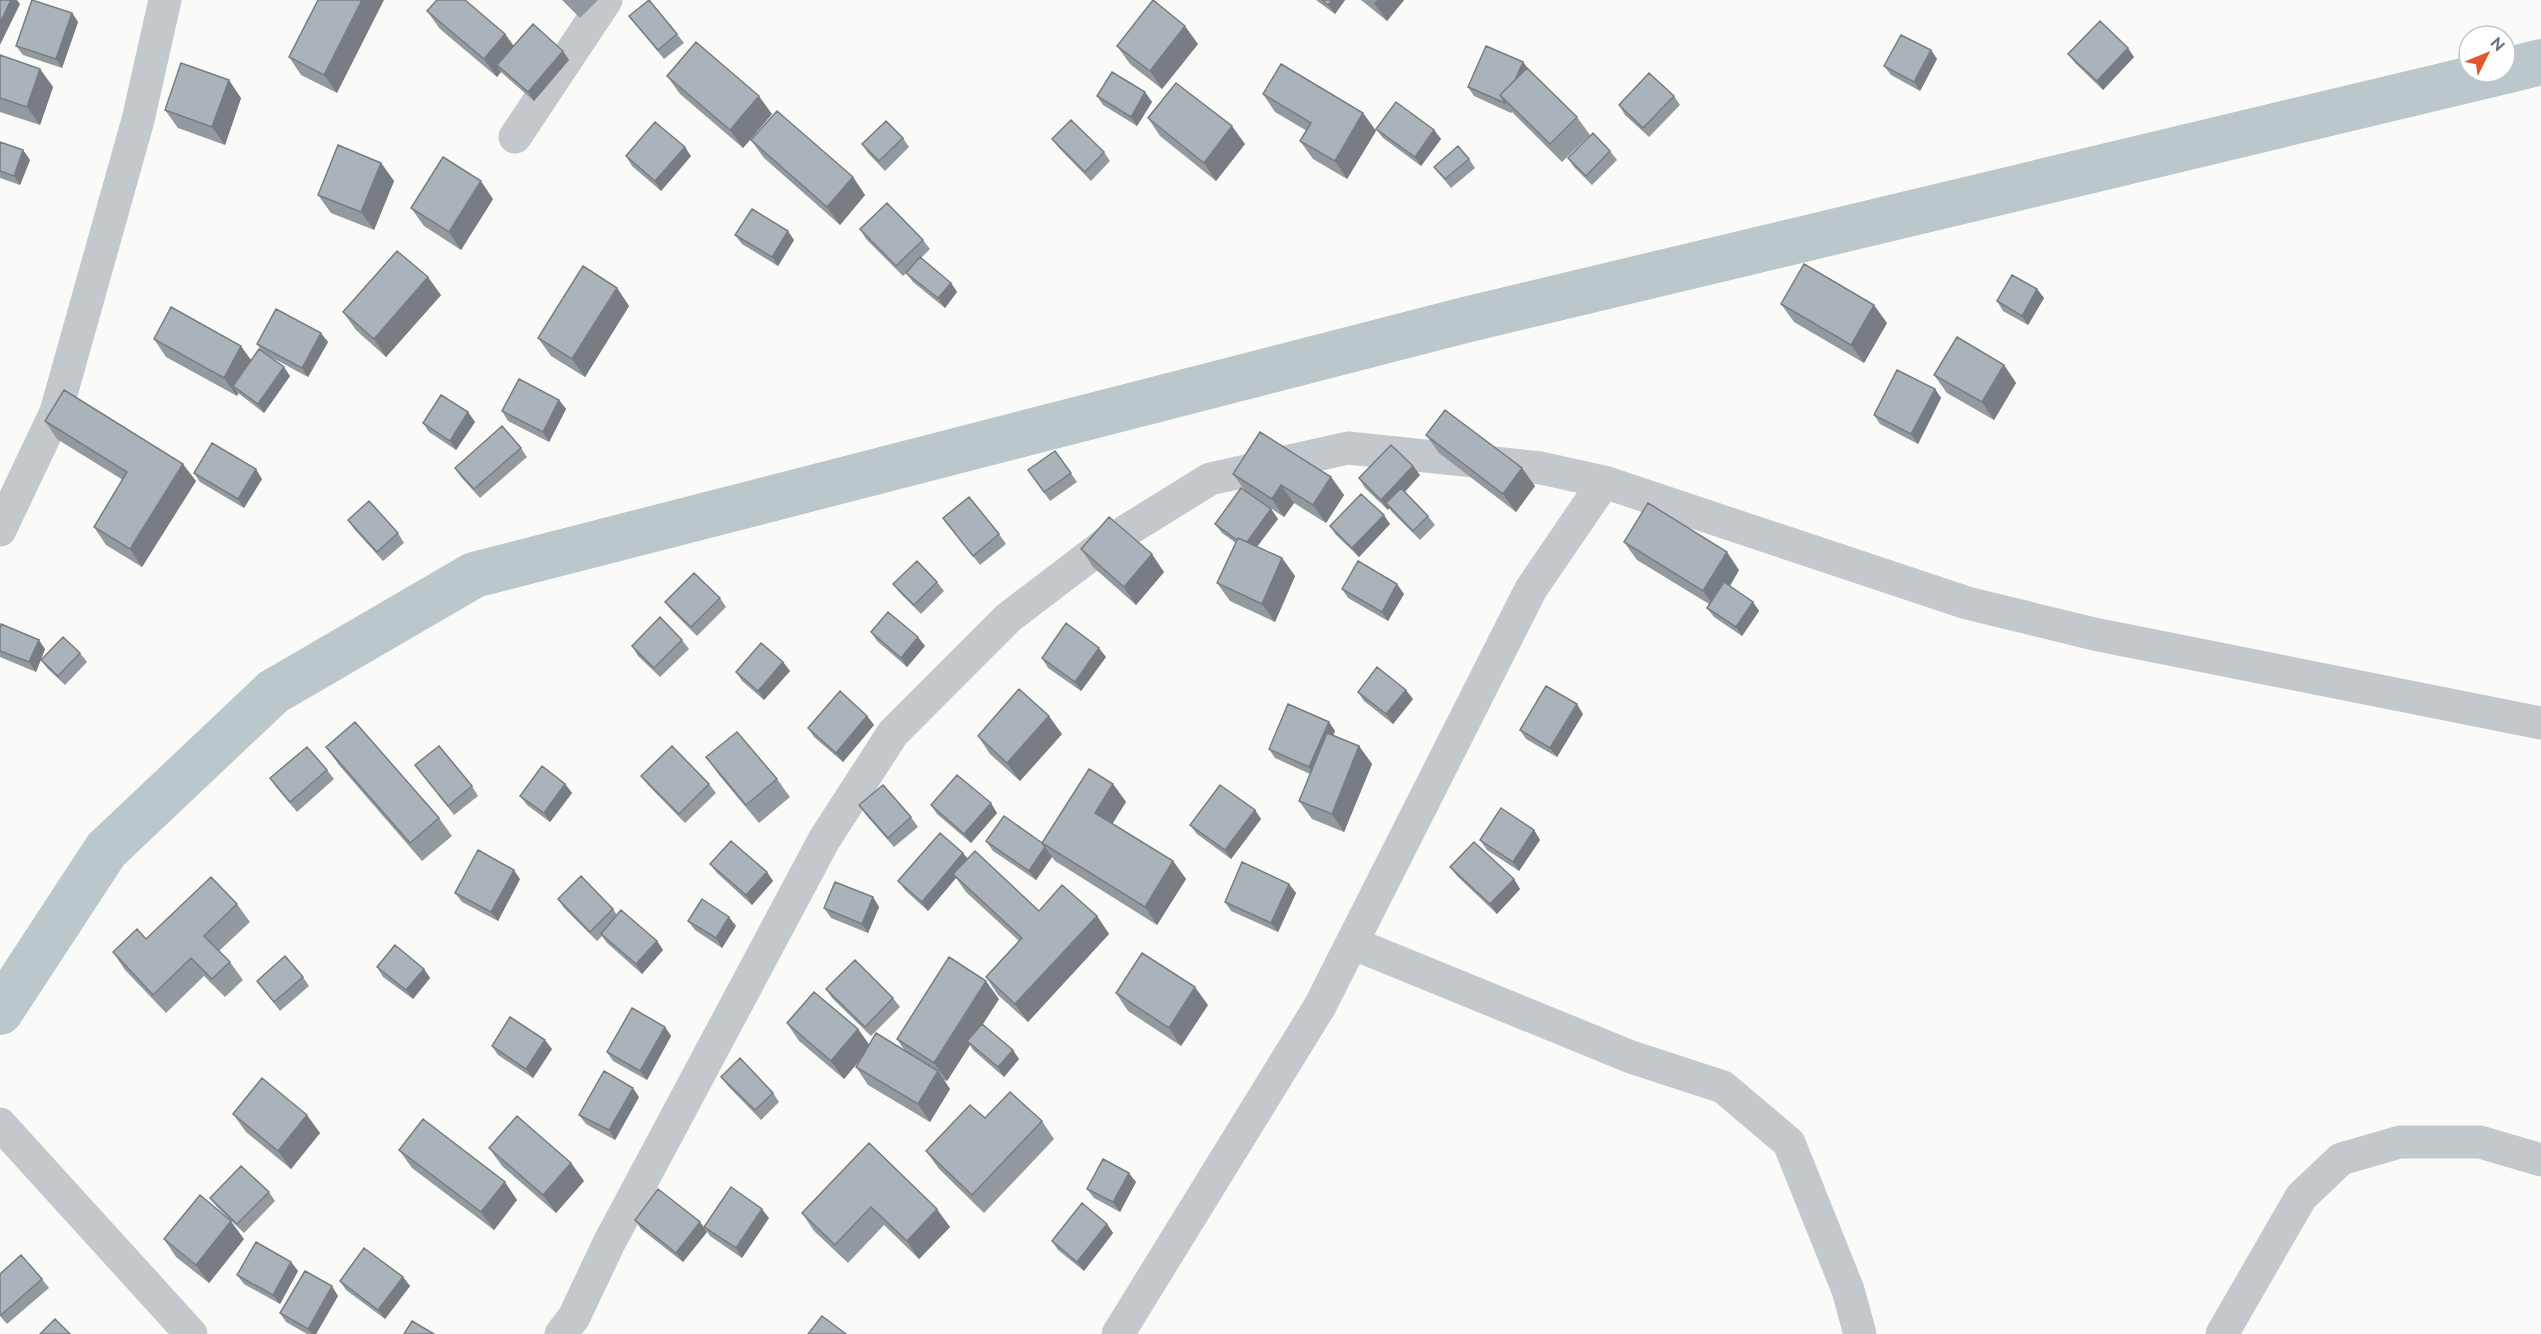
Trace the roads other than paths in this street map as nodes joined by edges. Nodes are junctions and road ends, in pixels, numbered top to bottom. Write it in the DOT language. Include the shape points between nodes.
graph roads {
  1 [pos="165,0"];
  2 [pos="606,0"];
  3 [pos="515,137"];
  4 [pos="1604,482"];
  5 [pos="9,489"];
  6 [pos="0,530"];
  7 [pos="2541,723"];
  8 [pos="1352,942"];
  9 [pos="0,1124"];
  10 [pos="2541,1160"];
  11 [pos="191,1334"];
  12 [pos="561,1334"];
  13 [pos="1118,1334"];
  14 [pos="1860,1334"];
  15 [pos="2222,1334"];
  1 -- 5 [label="street" via="138,120 56,412"];
  2 -- 3 [label="street"];
  4 -- 7 [label="street" via="1967,603 2094,634"];
  4 -- 8 [label="street" via="1531,589"];
  4 -- 12 [label="street" via="1540,468 1348,448 1210,478 1105,544 1008,618 893,733 824,840 609,1243 574,1317"];
  5 -- 6 [label="street"];
  8 -- 13 [label="street" via="1320,1006"];
  8 -- 14 [label="street" via="1631,1057 1723,1087 1789,1143 1848,1290"];
  9 -- 11 [label="street"];
  10 -- 15 [label="street" via="2480,1142 2400,1142 2341,1159 2301,1197"];
}
